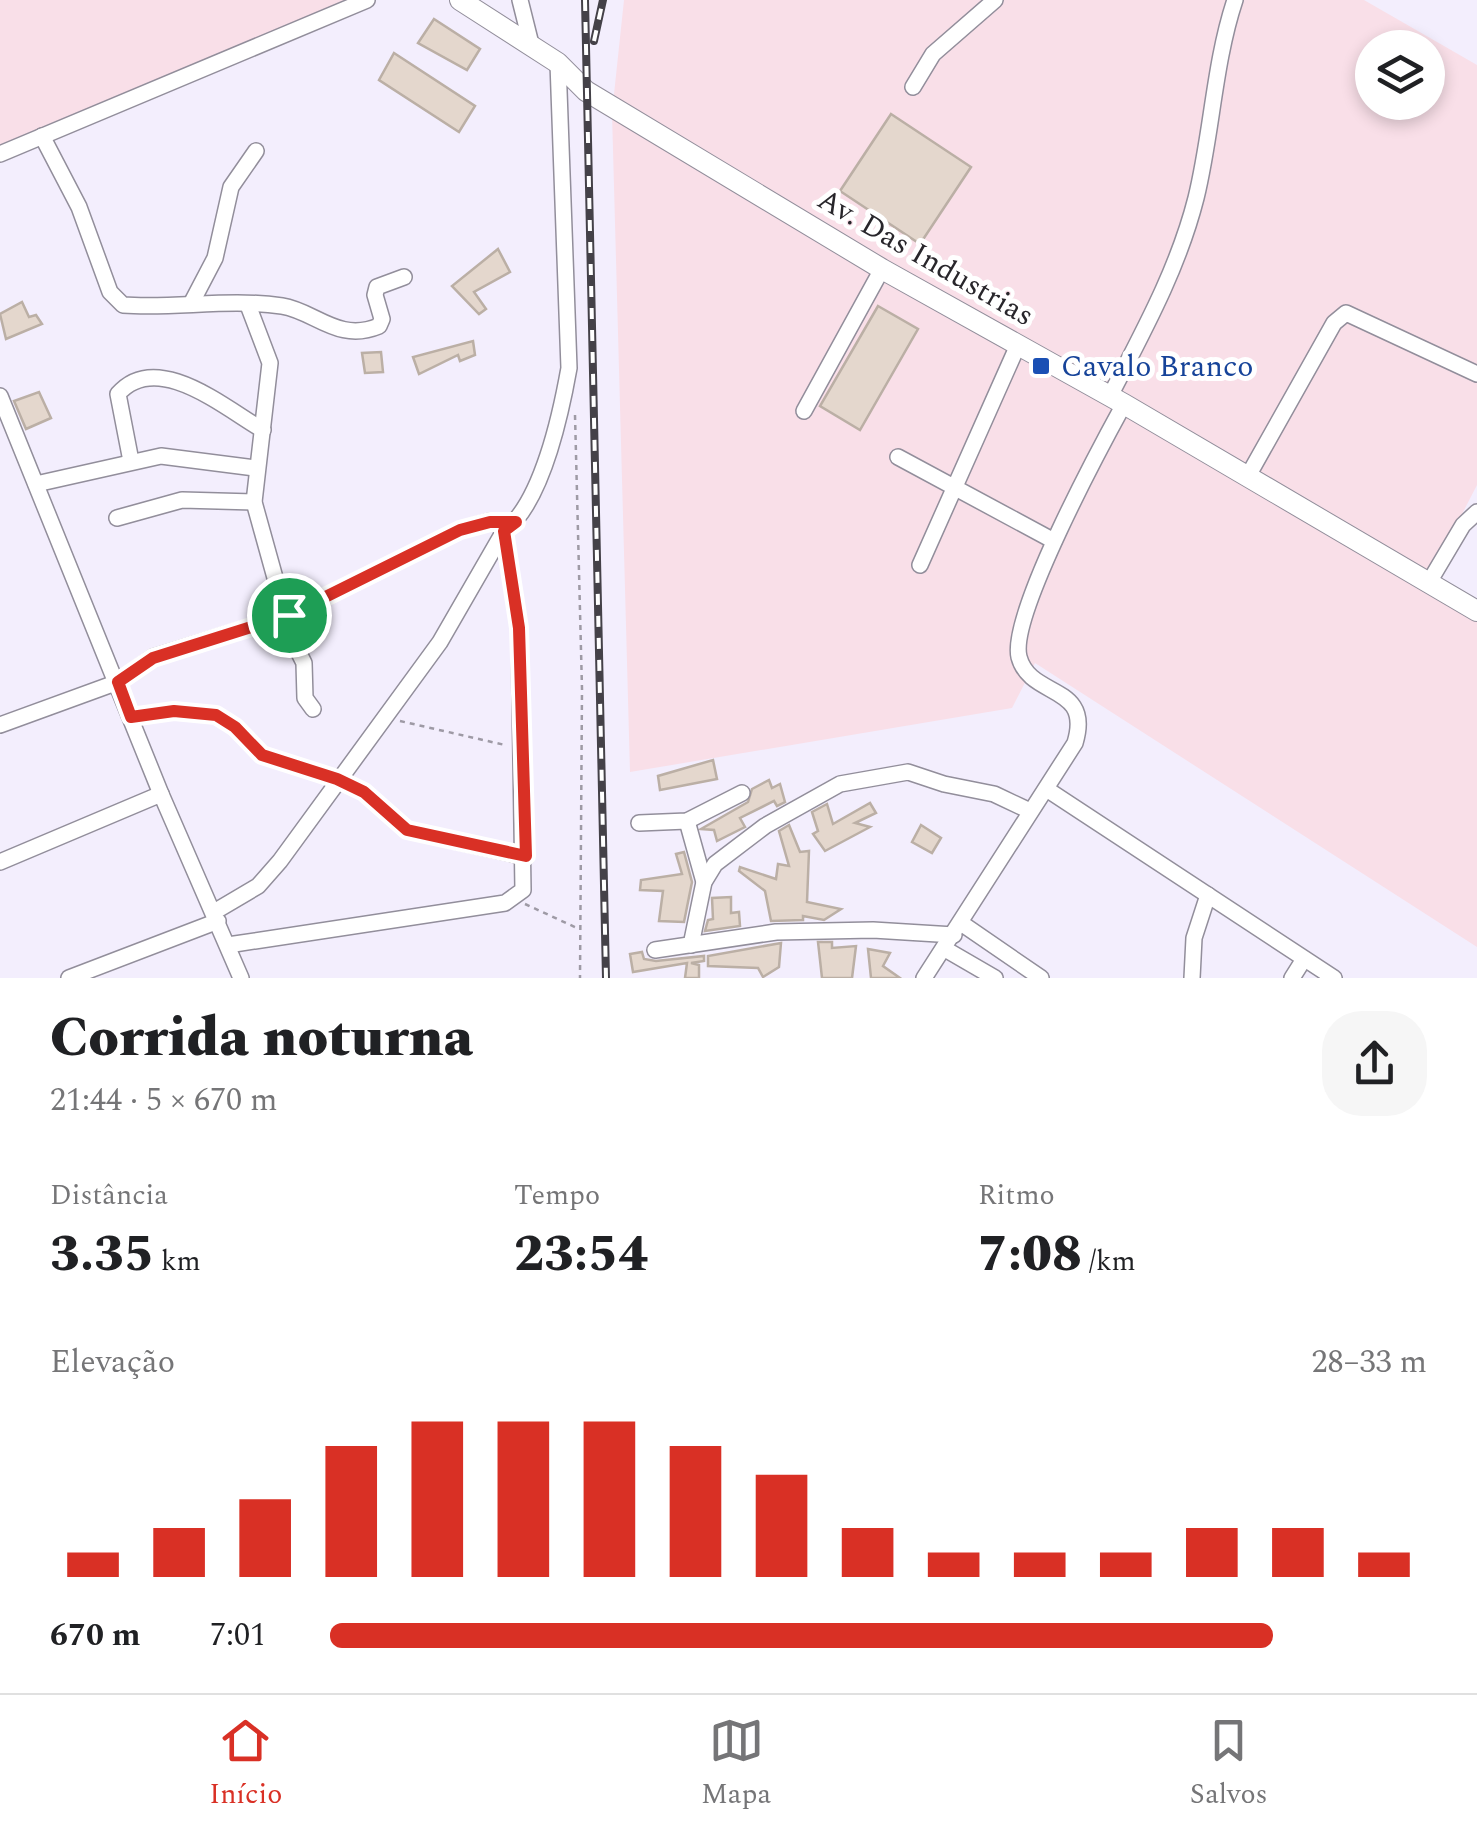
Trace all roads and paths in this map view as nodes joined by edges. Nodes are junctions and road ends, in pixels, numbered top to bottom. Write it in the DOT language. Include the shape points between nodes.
graph roads {
  1 [pos="367,0"];
  2 [pos="460,0"];
  3 [pos="520,0"];
  4 [pos="995,0"];
  5 [pos="1235,0"];
  6 [pos="532,48"];
  7 [pos="558,64"];
  8 [pos="913,87"];
  9 [pos="42,136"];
  10 [pos="256,151"];
  11 [pos="0,154"];
  12 [pos="882,269"];
  13 [pos="404,277"];
  14 [pos="192,302"];
  15 [pos="248,305"];
  16 [pos="1018,345"];
  17 [pos="1477,374"];
  18 [pos="0,396"];
  19 [pos="1117,400"];
  20 [pos="575,411"];
  21 [pos="804,411"];
  22 [pos="263,430"];
  23 [pos="8,434"];
  24 [pos="898,457"];
  25 [pos="131,461"];
  26 [pos="255,468"];
  27 [pos="1248,476"];
  28 [pos="36,484"];
  29 [pos="954,485"];
  30 [pos="254,502"];
  31 [pos="1477,512"];
  32 [pos="117,518"];
  33 [pos="510,526"];
  34 [pos="1054,542"];
  35 [pos="920,566"];
  36 [pos="1428,584"];
  37 [pos="1477,612"];
  38 [pos="289,615"];
  39 [pos="118,682"];
  40 [pos="313,709"];
  41 [pos="131,717"];
  42 [pos="384,718"];
  43 [pos="0,725"];
  44 [pos="521,748"];
  45 [pos="337,779"];
  46 [pos="1048,790"];
  47 [pos="160,794"];
  48 [pos="742,794"];
  49 [pos="1030,812"];
  50 [pos="687,822"];
  51 [pos="639,823"];
  52 [pos="526,856"];
  53 [pos="0,862"];
  54 [pos="704,882"];
  55 [pos="1208,895"];
  56 [pos="515,900"];
  57 [pos="216,916"];
  58 [pos="578,929"];
  59 [pos="953,935"];
  60 [pos="691,944"];
  61 [pos="228,945"];
  62 [pos="655,950"];
  63 [pos="1304,959"];
  64 [pos="69,978"];
  65 [pos="241,978"];
  66 [pos="580,978"];
  67 [pos="924,978"];
  68 [pos="996,978"];
  69 [pos="1041,978"];
  70 [pos="1192,978"];
  71 [pos="1292,978"];
  72 [pos="1334,978"];
  1 -- 9 [label="street"];
  2 -- 6 [label="main road, Av. Das Industrias"];
  3 -- 6 [label="street"];
  4 -- 8 [label="street" via="933,54"];
  5 -- 19 [label="street" via="1184,238"];
  6 -- 7 [label="main road, Av. Das Industrias"];
  7 -- 12 [label="main road, Av. Das Industrias" via="586,91"];
  7 -- 33 [label="street" via="569,368 532,496"];
  9 -- 11 [label="street"];
  9 -- 14 [label="street" via="79,207 114,300"];
  10 -- 14 [label="street" via="232,187 215,258"];
  12 -- 16 [label="main road, Av. Das Industrias"];
  12 -- 21 [label="street"];
  13 -- 15 [label="street" via="377,287 382,319 376,328 335,328 287,307"];
  14 -- 15 [label="street"];
  15 -- 22 [label="street" via="270,363"];
  16 -- 19 [label="main road, Av. Das Industrias"];
  16 -- 29 [label="street"];
  17 -- 27 [label="street" via="1346,313 1334,322"];
  18 -- 23 [label="street"];
  19 -- 27 [label="main road, Av. Das Industrias"];
  19 -- 34 [label="street"];
  20 -- 58 [label="path" via="582,707"];
  22 -- 25 [label="street" via="182,383 150,378 118,394"];
  22 -- 26 [label="street"];
  23 -- 28 [label="street"];
  24 -- 29 [label="street"];
  25 -- 26 [label="street" via="179,456"];
  25 -- 28 [label="street"];
  26 -- 30 [label="street"];
  27 -- 36 [label="main road, Av. Das Industrias"];
  28 -- 39 [label="street"];
  29 -- 34 [label="street"];
  29 -- 35 [label="street"];
  30 -- 32 [label="street" via="182,500"];
  30 -- 38 [label="street"];
  31 -- 36 [label="street" via="1462,525"];
  33 -- 38 [label="street" via="490,522 460,530"];
  33 -- 42 [label="street" via="440,642"];
  33 -- 44 [label="street"];
  34 -- 46 [label="street" via="1018,648 1026,673 1068,700 1079,716 1075,743"];
  36 -- 37 [label="main road, Av. Das Industrias"];
  38 -- 39 [label="street" via="153,658"];
  38 -- 40 [label="street" via="304,662 303,692"];
  39 -- 41 [label="street"];
  39 -- 43 [label="street"];
  41 -- 45 [label="street" via="216,715 262,755"];
  41 -- 47 [label="street"];
  42 -- 44 [label="path"];
  42 -- 45 [label="street"];
  44 -- 52 [label="street"];
  45 -- 52 [label="street" via="364,792 407,830"];
  45 -- 57 [label="street" via="258,886"];
  46 -- 49 [label="street"];
  46 -- 55 [label="street"];
  47 -- 53 [label="street"];
  47 -- 57 [label="street"];
  48 -- 50 [label="street"];
  49 -- 54 [label="street" via="994,794 908,772 840,784 726,854"];
  49 -- 59 [label="street"];
  50 -- 51 [label="street"];
  50 -- 54 [label="street"];
  52 -- 56 [label="street" via="526,881"];
  54 -- 60 [label="street"];
  55 -- 63 [label="street"];
  55 -- 70 [label="street" via="1194,938"];
  56 -- 58 [label="path"];
  56 -- 61 [label="street"];
  57 -- 61 [label="street"];
  57 -- 64 [label="street"];
  58 -- 66 [label="path"];
  59 -- 60 [label="street" via="776,932"];
  59 -- 67 [label="street"];
  59 -- 68 [label="street"];
  59 -- 69 [label="street"];
  60 -- 62 [label="street"];
  61 -- 65 [label="street"];
  63 -- 71 [label="street"];
  63 -- 72 [label="street"];
}
